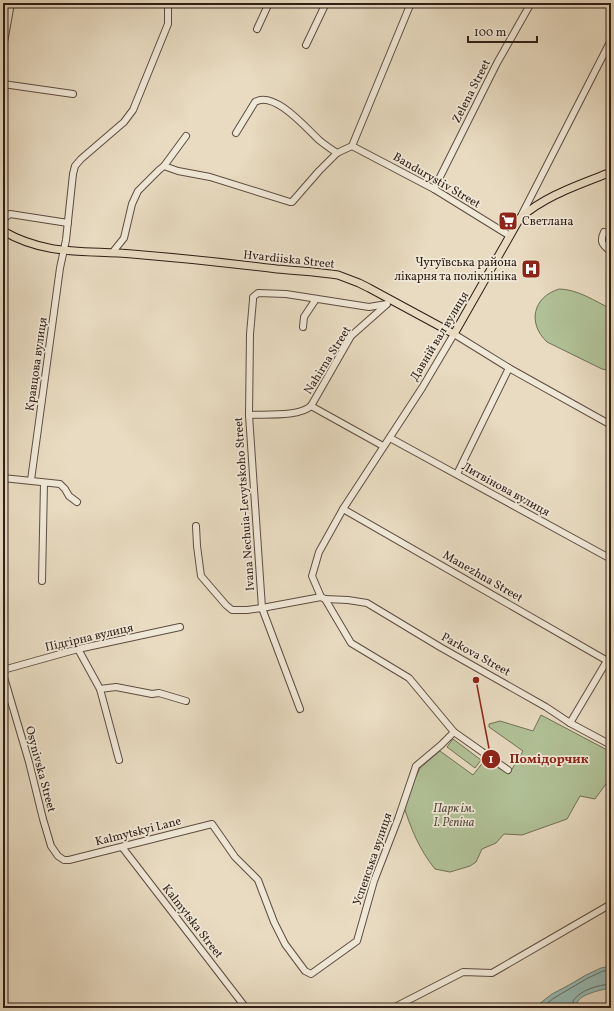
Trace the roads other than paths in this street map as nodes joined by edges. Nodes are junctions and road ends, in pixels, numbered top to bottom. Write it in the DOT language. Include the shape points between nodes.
graph roads {
  1 [pos="11,3"];
  2 [pos="168,3"];
  3 [pos="270,3"];
  4 [pos="326,3"];
  5 [pos="411,3"];
  6 [pos="531,3"];
  7 [pos="257,29"];
  8 [pos="611,40"];
  9 [pos="306,44"];
  10 [pos="3,48"];
  11 [pos="3,84"];
  12 [pos="74,94"];
  13 [pos="236,133"];
  14 [pos="186,136"];
  15 [pos="352,146"];
  16 [pos="337,153"];
  17 [pos="164,166"];
  18 [pos="611,172"];
  19 [pos="434,189"];
  20 [pos="520,218"];
  21 [pos="3,219"];
  22 [pos="68,223"];
  23 [pos="3,231"];
  24 [pos="604,232"];
  25 [pos="510,236"];
  26 [pos="64,251"];
  27 [pos="611,252"];
  28 [pos="112,253"];
  29 [pos="316,299"];
  30 [pos="389,302"];
  31 [pos="303,328"];
  32 [pos="454,334"];
  33 [pos="509,368"];
  34 [pos="311,406"];
  35 [pos="249,415"];
  36 [pos="611,425"];
  37 [pos="390,438"];
  38 [pos="384,446"];
  39 [pos="457,474"];
  40 [pos="3,478"];
  41 [pos="31,480"];
  42 [pos="44,483"];
  43 [pos="77,502"];
  44 [pos="343,509"];
  45 [pos="196,526"];
  46 [pos="611,559"];
  47 [pos="42,581"];
  48 [pos="323,598"];
  49 [pos="262,608"];
  50 [pos="180,627"];
  51 [pos="78,649"];
  52 [pos="611,654"];
  53 [pos="609,662"];
  54 [pos="3,670"];
  55 [pos="3,674"];
  56 [pos="100,689"];
  57 [pos="186,701"];
  58 [pos="300,709"];
  59 [pos="570,723"];
  60 [pos="454,732"];
  61 [pos="611,745"];
  62 [pos="119,760"];
  63 [pos="508,770"];
  64 [pos="212,824"];
  65 [pos="122,847"];
  66 [pos="69,860"];
  67 [pos="611,904"];
  68 [pos="246,1008"];
  69 [pos="393,1008"];
  1 -- 10 [label="street"];
  2 -- 22 [label="street, Кравцова вулиця" via="168,24 133,110 124,122 76,166"];
  3 -- 7 [label="street"];
  4 -- 9 [label="street"];
  5 -- 15 [label="street"];
  6 -- 19 [label="street, Zelena Street" via="497,62"];
  8 -- 20 [label="street, Давній вал вулиця"];
  11 -- 12 [label="street"];
  13 -- 16 [label="street" via="256,102 264,99 279,105"];
  14 -- 17 [label="street"];
  15 -- 16 [label="street"];
  15 -- 19 [label="street, Bandurystiv Street"];
  16 -- 17 [label="street" via="292,202"];
  17 -- 28 [label="street" via="138,191 132,204 124,238"];
  18 -- 20 [label="main road" via="545,199"];
  19 -- 25 [label="street, Bandurystiv Street"];
  20 -- 25 [label="main road, Давній вал вулиця"];
  21 -- 22 [label="street" via="10,214"];
  22 -- 26 [label="street, Кравцова вулиця"];
  23 -- 26 [label="main road, Hvardiiska Street" via="23,242"];
  24 -- 27 [label="street" via="602,242"];
  25 -- 32 [label="main road, Давній вал вулиця"];
  26 -- 28 [label="main road, Hvardiiska Street"];
  26 -- 41 [label="street, Кравцова вулиця"];
  28 -- 30 [label="main road, Hvardiiska Street" via="326,273 359,282"];
  29 -- 30 [label="street" via="369,307"];
  29 -- 31 [label="street" via="304,317"];
  29 -- 35 [label="street, Ivana Nechuia-Levytskoho Street" via="286,294 258,294 254,297 251,313"];
  30 -- 32 [label="main road, Hvardiiska Street"];
  30 -- 34 [label="street, Nahirna Street" via="352,336"];
  32 -- 33 [label="street, Hvardiiska Street"];
  32 -- 37 [label="street, Давній вал вулиця"];
  33 -- 36 [label="street, Hvardiiska Street"];
  33 -- 39 [label="street"];
  34 -- 35 [label="street, Nahirna Street" via="298,412"];
  34 -- 38 [label="street"];
  35 -- 49 [label="street, Ivana Nechuia-Levytskoho Street"];
  37 -- 38 [label="street, Давній вал вулиця"];
  37 -- 39 [label="street, Литвінова вулиця"];
  38 -- 44 [label="street, Давній вал вулиця"];
  39 -- 46 [label="street, Литвінова вулиця"];
  40 -- 41 [label="street"];
  41 -- 42 [label="street"];
  42 -- 43 [label="street" via="62,485 69,496"];
  42 -- 47 [label="street"];
  44 -- 48 [label="street, Давній вал вулиця" via="319,552 312,576"];
  44 -- 53 [label="street, Manezhna Street"];
  45 -- 49 [label="street, Parkova Street" via="201,576 232,610"];
  48 -- 49 [label="street, Parkova Street"];
  48 -- 59 [label="street, Parkova Street" via="367,603"];
  48 -- 60 [label="street, Давній вал вулиця" via="351,642 409,678"];
  49 -- 58 [label="street, Ivana Nechuia-Levytskoho Street"];
  50 -- 51 [label="street, Підгірна вулиця"];
  51 -- 54 [label="street, Підгірна вулиця"];
  51 -- 56 [label="street"];
  52 -- 53 [label="street"];
  53 -- 59 [label="street"];
  55 -- 66 [label="street, Osynivska Street" via="51,846 58,856"];
  56 -- 57 [label="street" via="116,687 159,693"];
  56 -- 62 [label="street"];
  59 -- 61 [label="street, Parkova Street"];
  60 -- 63 [label="street, Давній вал вулиця"];
  60 -- 64 [label="street, Успенська вулиця" via="416,766 374,881 357,941 311,974 285,944 258,880 235,857"];
  64 -- 65 [label="street, Kalmytskyi Lane"];
  65 -- 66 [label="street, Kalmytskyi Lane"];
  65 -- 68 [label="street, Kalmytska Street"];
  67 -- 69 [label="street" via="492,973 464,972"];
}
